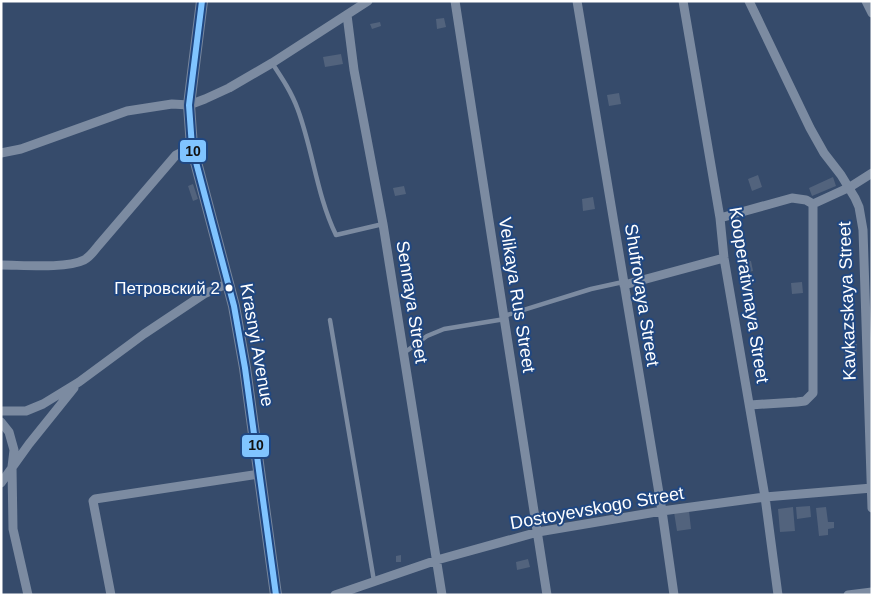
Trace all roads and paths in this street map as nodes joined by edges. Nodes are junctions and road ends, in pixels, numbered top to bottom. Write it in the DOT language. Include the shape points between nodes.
graph roads {
  1 [pos="202,1"];
  2 [pos="368,1"];
  3 [pos="455,1"];
  4 [pos="577,1"];
  5 [pos="683,1"];
  6 [pos="749,1"];
  7 [pos="866,2"];
  8 [pos="872,13"];
  9 [pos="347,15"];
  10 [pos="272,63"];
  11 [pos="189,105"];
  12 [pos="192,147"];
  13 [pos="1,153"];
  14 [pos="872,173"];
  15 [pos="850,187"];
  16 [pos="813,204"];
  17 [pos="720,218"];
  18 [pos="383,224"];
  19 [pos="724,258"];
  20 [pos="1,265"];
  21 [pos="229,283"];
  22 [pos="624,284"];
  23 [pos="504,317"];
  24 [pos="330,320"];
  25 [pos="404,353"];
  26 [pos="79,382"];
  27 [pos="750,405"];
  28 [pos="1,411"];
  29 [pos="1,422"];
  30 [pos="12,467"];
  31 [pos="259,474"];
  32 [pos="1,483"];
  33 [pos="871,488"];
  34 [pos="765,497"];
  35 [pos="872,508"];
  36 [pos="662,511"];
  37 [pos="538,532"];
  38 [pos="437,560"];
  39 [pos="374,581"];
  40 [pos="872,592"];
  41 [pos="28,595"];
  42 [pos="111,595"];
  43 [pos="276,595"];
  44 [pos="335,595"];
  45 [pos="442,595"];
  46 [pos="547,595"];
  47 [pos="674,595"];
  48 [pos="778,595"];
  49 [pos="848,595"];
  1 -- 11 [label="street, Krasnyi Avenue"];
  2 -- 9 [label="street"];
  3 -- 23 [label="street, Velikaya Rus Street"];
  4 -- 22 [label="street, Shufrovaya Street"];
  5 -- 17 [label="street, Kooperativnaya Street"];
  6 -- 15 [label="street, Kavkazskaya Street" via="810,128"];
  7 -- 8 [label="street"];
  9 -- 10 [label="street"];
  9 -- 18 [label="street, Sennaya Street"];
  10 -- 11 [label="street" via="229,88"];
  10 -- 18 [label="lane" via="298,110 327,216 336,235"];
  11 -- 12 [label="street, Krasnyi Avenue"];
  11 -- 13 [label="street" via="172,104 127,111 21,149"];
  12 -- 20 [label="street" via="176,154 86,258 57,265"];
  12 -- 21 [label="street, Krasnyi Avenue"];
  14 -- 15 [label="street"];
  15 -- 16 [label="street"];
  15 -- 33 [label="street, Kavkazskaya Street" via="859,207 863,230"];
  16 -- 17 [label="street" via="792,198"];
  16 -- 27 [label="street" via="813,393 797,402"];
  17 -- 19 [label="street, Kooperativnaya Street"];
  18 -- 25 [label="street, Sennaya Street"];
  19 -- 22 [label="street"];
  19 -- 27 [label="street, Kooperativnaya Street"];
  21 -- 26 [label="street" via="204,294"];
  21 -- 31 [label="street, Krasnyi Avenue" via="246,368"];
  22 -- 23 [label="lane" via="591,289"];
  22 -- 36 [label="street, Shufrovaya Street"];
  23 -- 25 [label="lane" via="444,329"];
  23 -- 37 [label="street, Velikaya Rus Street"];
  24 -- 39 [label="lane"];
  25 -- 38 [label="street, Sennaya Street"];
  26 -- 28 [label="street" via="34,409"];
  26 -- 30 [label="street"];
  27 -- 34 [label="street, Kooperativnaya Street"];
  29 -- 30 [label="street" via="12,440"];
  30 -- 32 [label="street"];
  30 -- 41 [label="street" via="14,529"];
  31 -- 42 [label="street" via="95,499"];
  31 -- 43 [label="street, Krasnyi Avenue"];
  33 -- 34 [label="street, Dostoyevskogo Street"];
  33 -- 35 [label="street, Kavkazskaya Street"];
  34 -- 36 [label="street, Dostoyevskogo Street"];
  34 -- 48 [label="street, Kooperativnaya Street"];
  36 -- 37 [label="street, Dostoyevskogo Street"];
  36 -- 47 [label="street, Shufrovaya Street"];
  37 -- 38 [label="street, Dostoyevskogo Street"];
  37 -- 46 [label="street, Velikaya Rus Street"];
  38 -- 39 [label="street, Dostoyevskogo Street"];
  38 -- 45 [label="street, Sennaya Street"];
  39 -- 44 [label="street, Dostoyevskogo Street"];
  40 -- 49 [label="street"];
}
